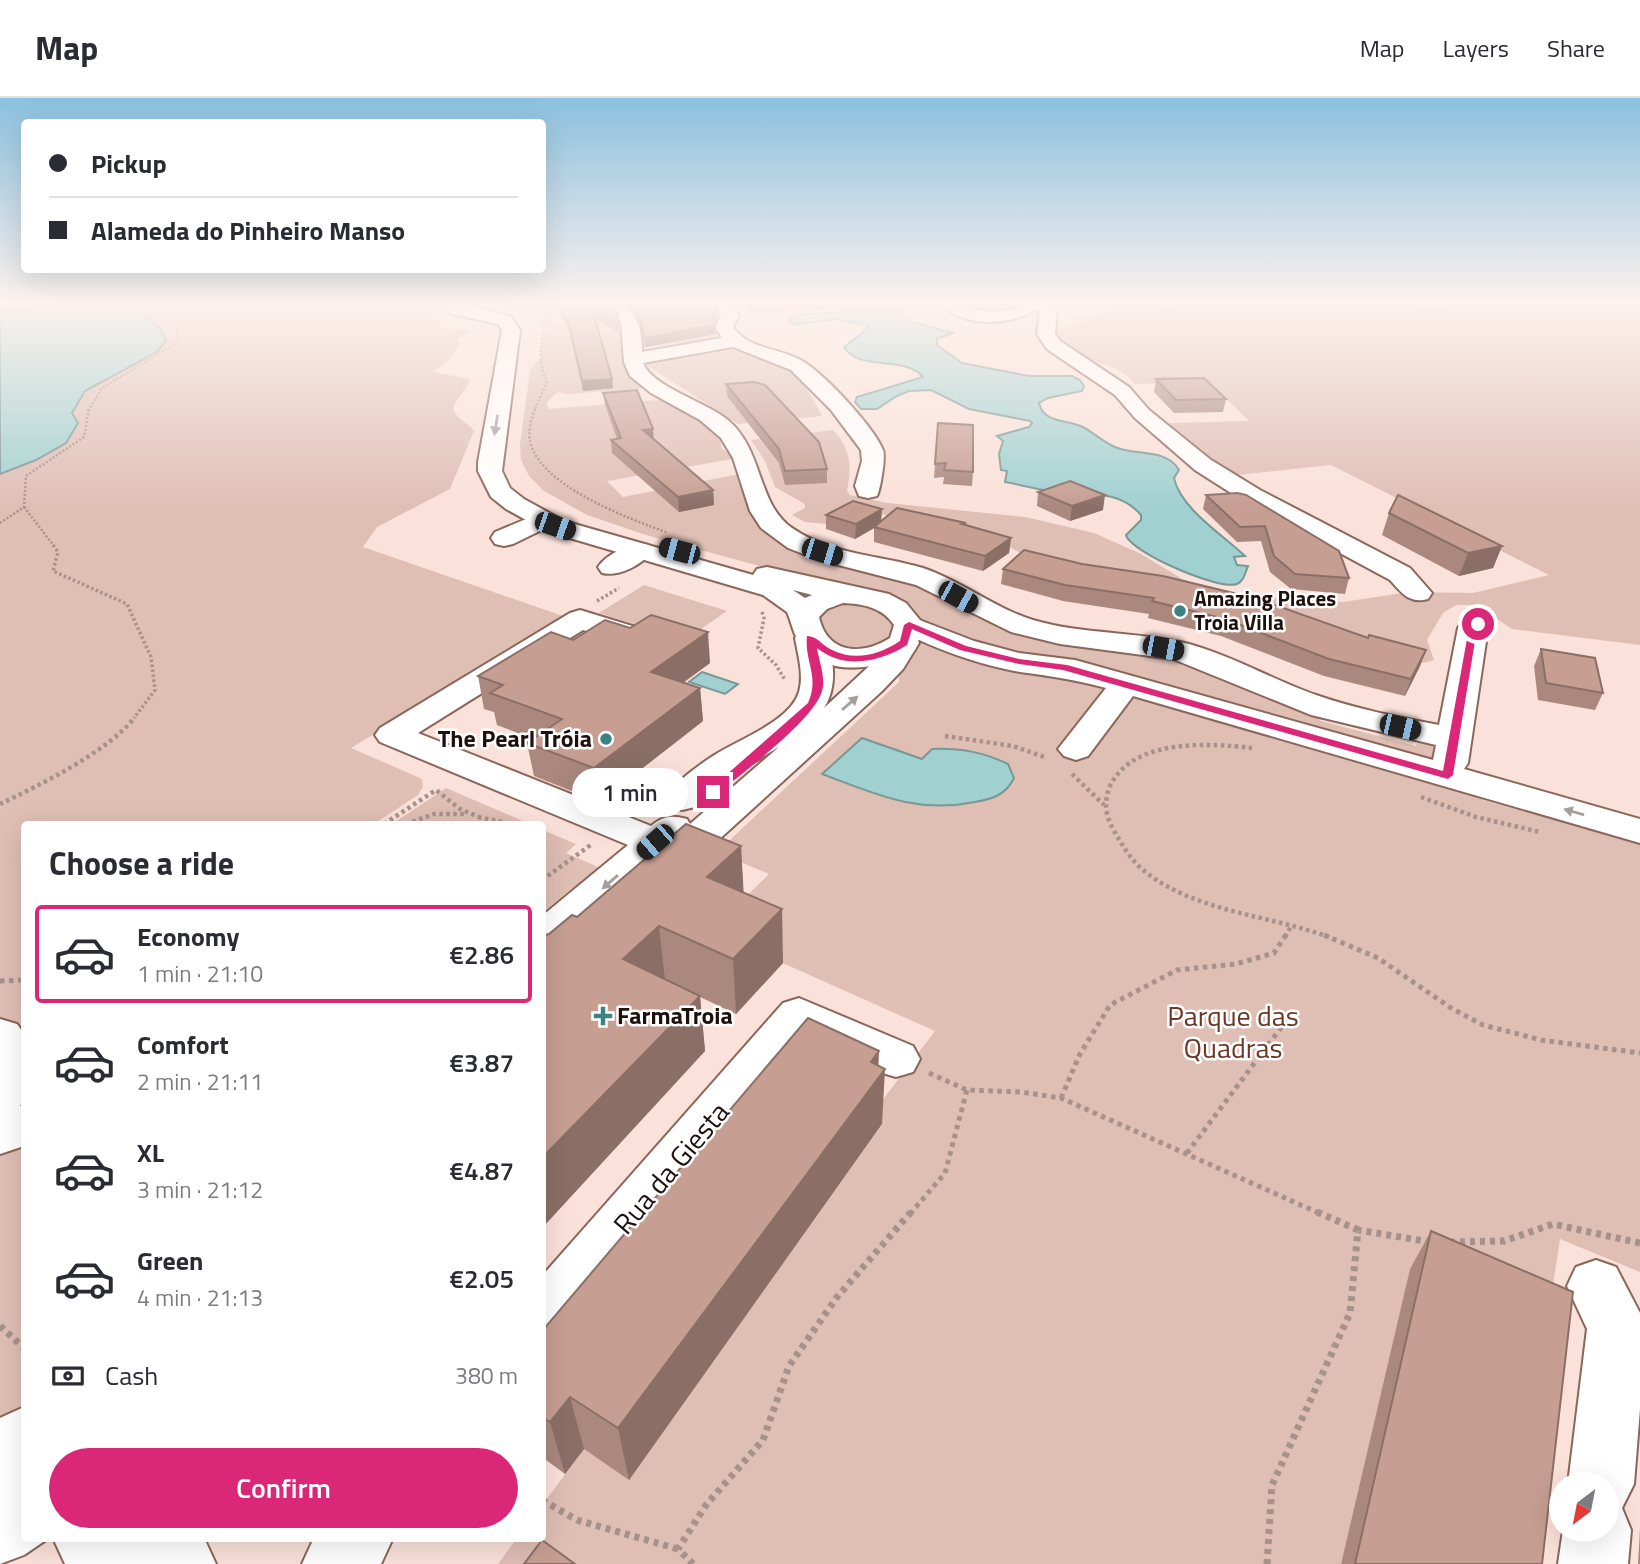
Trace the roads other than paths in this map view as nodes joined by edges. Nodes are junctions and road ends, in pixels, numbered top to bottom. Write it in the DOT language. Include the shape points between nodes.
graph roads {
  1 [pos="504,371"];
  2 [pos="521,371"];
  3 [pos="640,371"];
  4 [pos="806,371"];
  5 [pos="1093,371"];
  6 [pos="868,491"];
  7 [pos="543,520"];
  8 [pos="504,538"];
  9 [pos="639,551"];
  10 [pos="612,567"];
  11 [pos="1418,593"];
  12 [pos="858,594"];
  13 [pos="1478,620"];
  14 [pos="807,627"];
  15 [pos="906,634"];
  16 [pos="641,638"];
  17 [pos="1126,684"];
  18 [pos="788,728"];
  19 [pos="1454,739"];
  20 [pos="1066,761"];
  21 [pos="1448,775"];
  22 [pos="682,799"];
  23 [pos="1640,831"];
  24 [pos="655,842"];
  25 [pos="546,937"];
  26 [pos="546,972"];
  27 [pos="896,1059"];
  28 [pos="21,1127"];
  29 [pos="0,1133"];
  30 [pos="1596,1286"];
  31 [pos="546,1315"];
  32 [pos="21,1442"];
  33 [pos="0,1461"];
  34 [pos="1602,1472"];
  35 [pos="21,1480"];
  36 [pos="0,1485"];
  37 [pos="21,1519"];
  38 [pos="0,1531"];
  39 [pos="91,1542"];
  40 [pos="155,1542"];
  41 [pos="356,1542"];
  42 [pos="1596,1542"];
  43 [pos="114,1564"];
  44 [pos="181,1564"];
  45 [pos="337,1564"];
  46 [pos="1593,1564"];
  1 -- 7 [label="street, one-way" via="490,471 500,492"];
  2 -- 12 [label="street" via="511,458 534,493 575,517 627,537 812,587"];
  3 -- 19 [label="street" via="729,433 750,468 760,512 798,543 926,579 1023,626 1177,651 1238,671 1303,702"];
  4 -- 6 [label="street" via="872,451"];
  5 -- 11 [label="street" via="1122,391 1203,465 1400,574"];
  7 -- 8 [label="street"];
  7 -- 9 [label="street"];
  9 -- 10 [label="street"];
  9 -- 14 [label="street" via="773,589 799,607"];
  12 -- 14 [label="street" via="826,597"];
  12 -- 15 [label="street" via="897,608"];
  13 -- 19 [label="street"];
  14 -- 15 [label="street" via="827,651 856,658 885,655"];
  14 -- 18 [label="street" via="818,689 812,704"];
  15 -- 17 [label="street"];
  26 -- 15 [label="street, one-way" via="871,684 892,662"];
  16 -- 24 [label="street" via="580,619 392,735"];
  17 -- 20 [label="street"];
  17 -- 21 [label="street"];
  18 -- 22 [label="street" via="736,756"];
  18 -- 24 [label="street"];
  19 -- 21 [label="street"];
  23 -- 21 [label="street, one-way"];
  24 -- 25 [label="street, one-way"];
  27 -- 31 [label="street, Rua da Giesta" via="799,1015"];
  28 -- 29 [label="street"];
  30 -- 34 [label="street" via="1617,1328"];
  32 -- 33 [label="street"];
  35 -- 36 [label="street"];
  37 -- 38 [label="street"];
  39 -- 43 [label="street"];
  40 -- 44 [label="street"];
  41 -- 45 [label="street"];
  42 -- 46 [label="street"];
}
